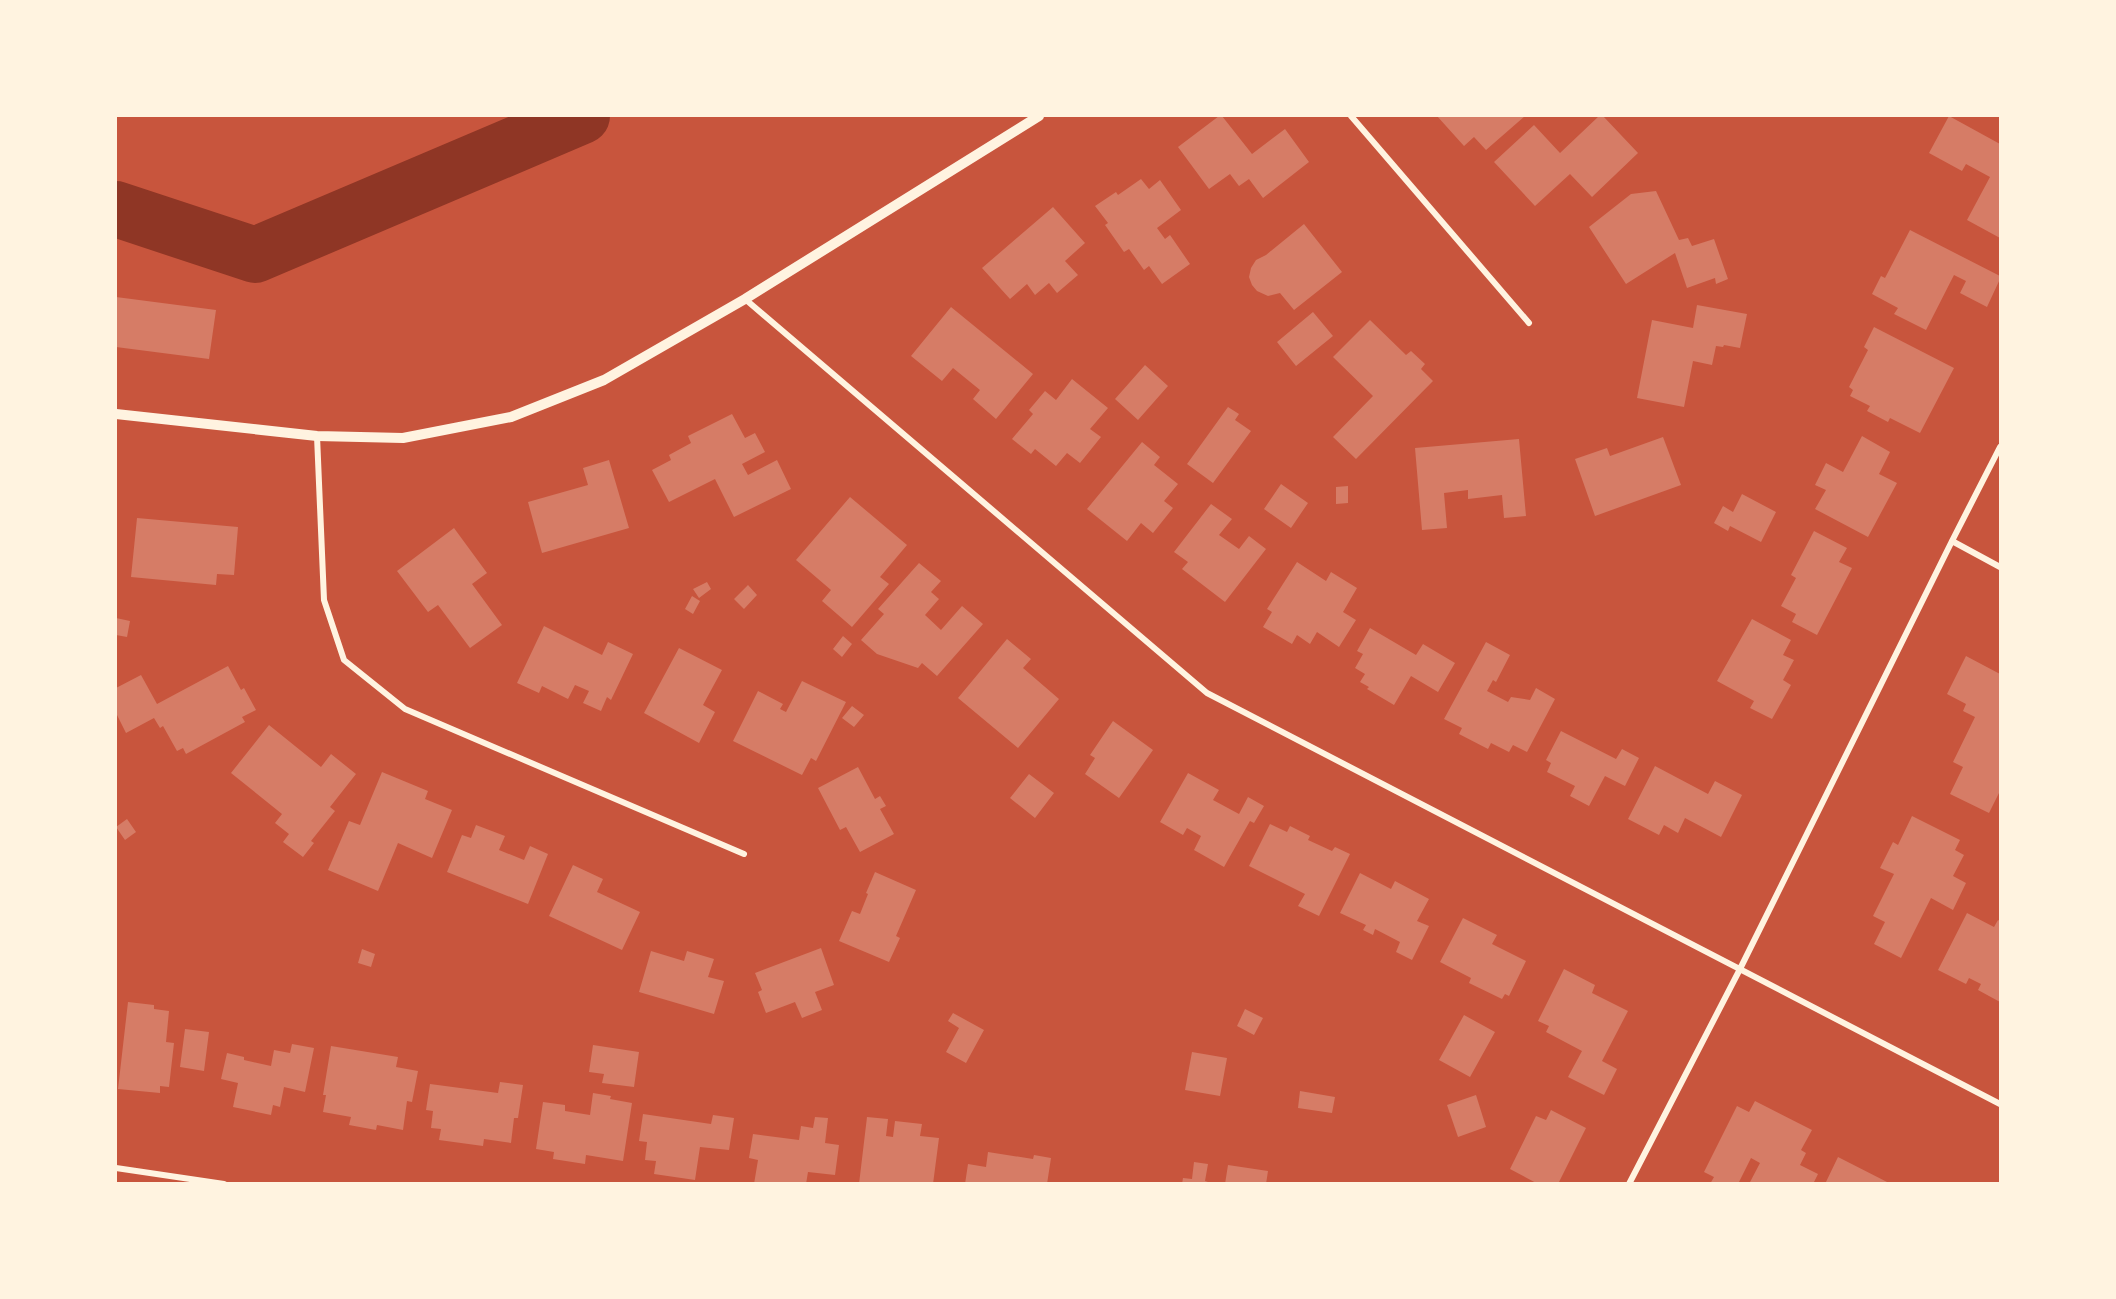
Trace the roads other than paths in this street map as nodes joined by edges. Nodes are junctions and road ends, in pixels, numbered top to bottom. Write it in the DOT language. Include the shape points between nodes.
graph roads {
  1 [pos="1039,116"];
  2 [pos="1352,116"];
  3 [pos="745,299"];
  4 [pos="1530,324"];
  5 [pos="116,414"];
  6 [pos="317,436"];
  7 [pos="2001,447"];
  8 [pos="1952,542"];
  9 [pos="2001,567"];
  10 [pos="744,854"];
  11 [pos="1739,970"];
  12 [pos="2001,1104"];
  13 [pos="116,1168"];
  14 [pos="224,1184"];
  15 [pos="1629,1184"];
  1 -- 3 [label="street"];
  2 -- 4 [label="street"];
  3 -- 6 [label="street" via="604,381 511,417 403,438"];
  3 -- 11 [label="street" via="1207,693"];
  5 -- 6 [label="street"];
  6 -- 10 [label="street" via="324,600 344,660 405,709"];
  7 -- 8 [label="street"];
  8 -- 9 [label="street"];
  8 -- 11 [label="street"];
  11 -- 12 [label="street"];
  11 -- 15 [label="street"];
  13 -- 14 [label="street"];
}
